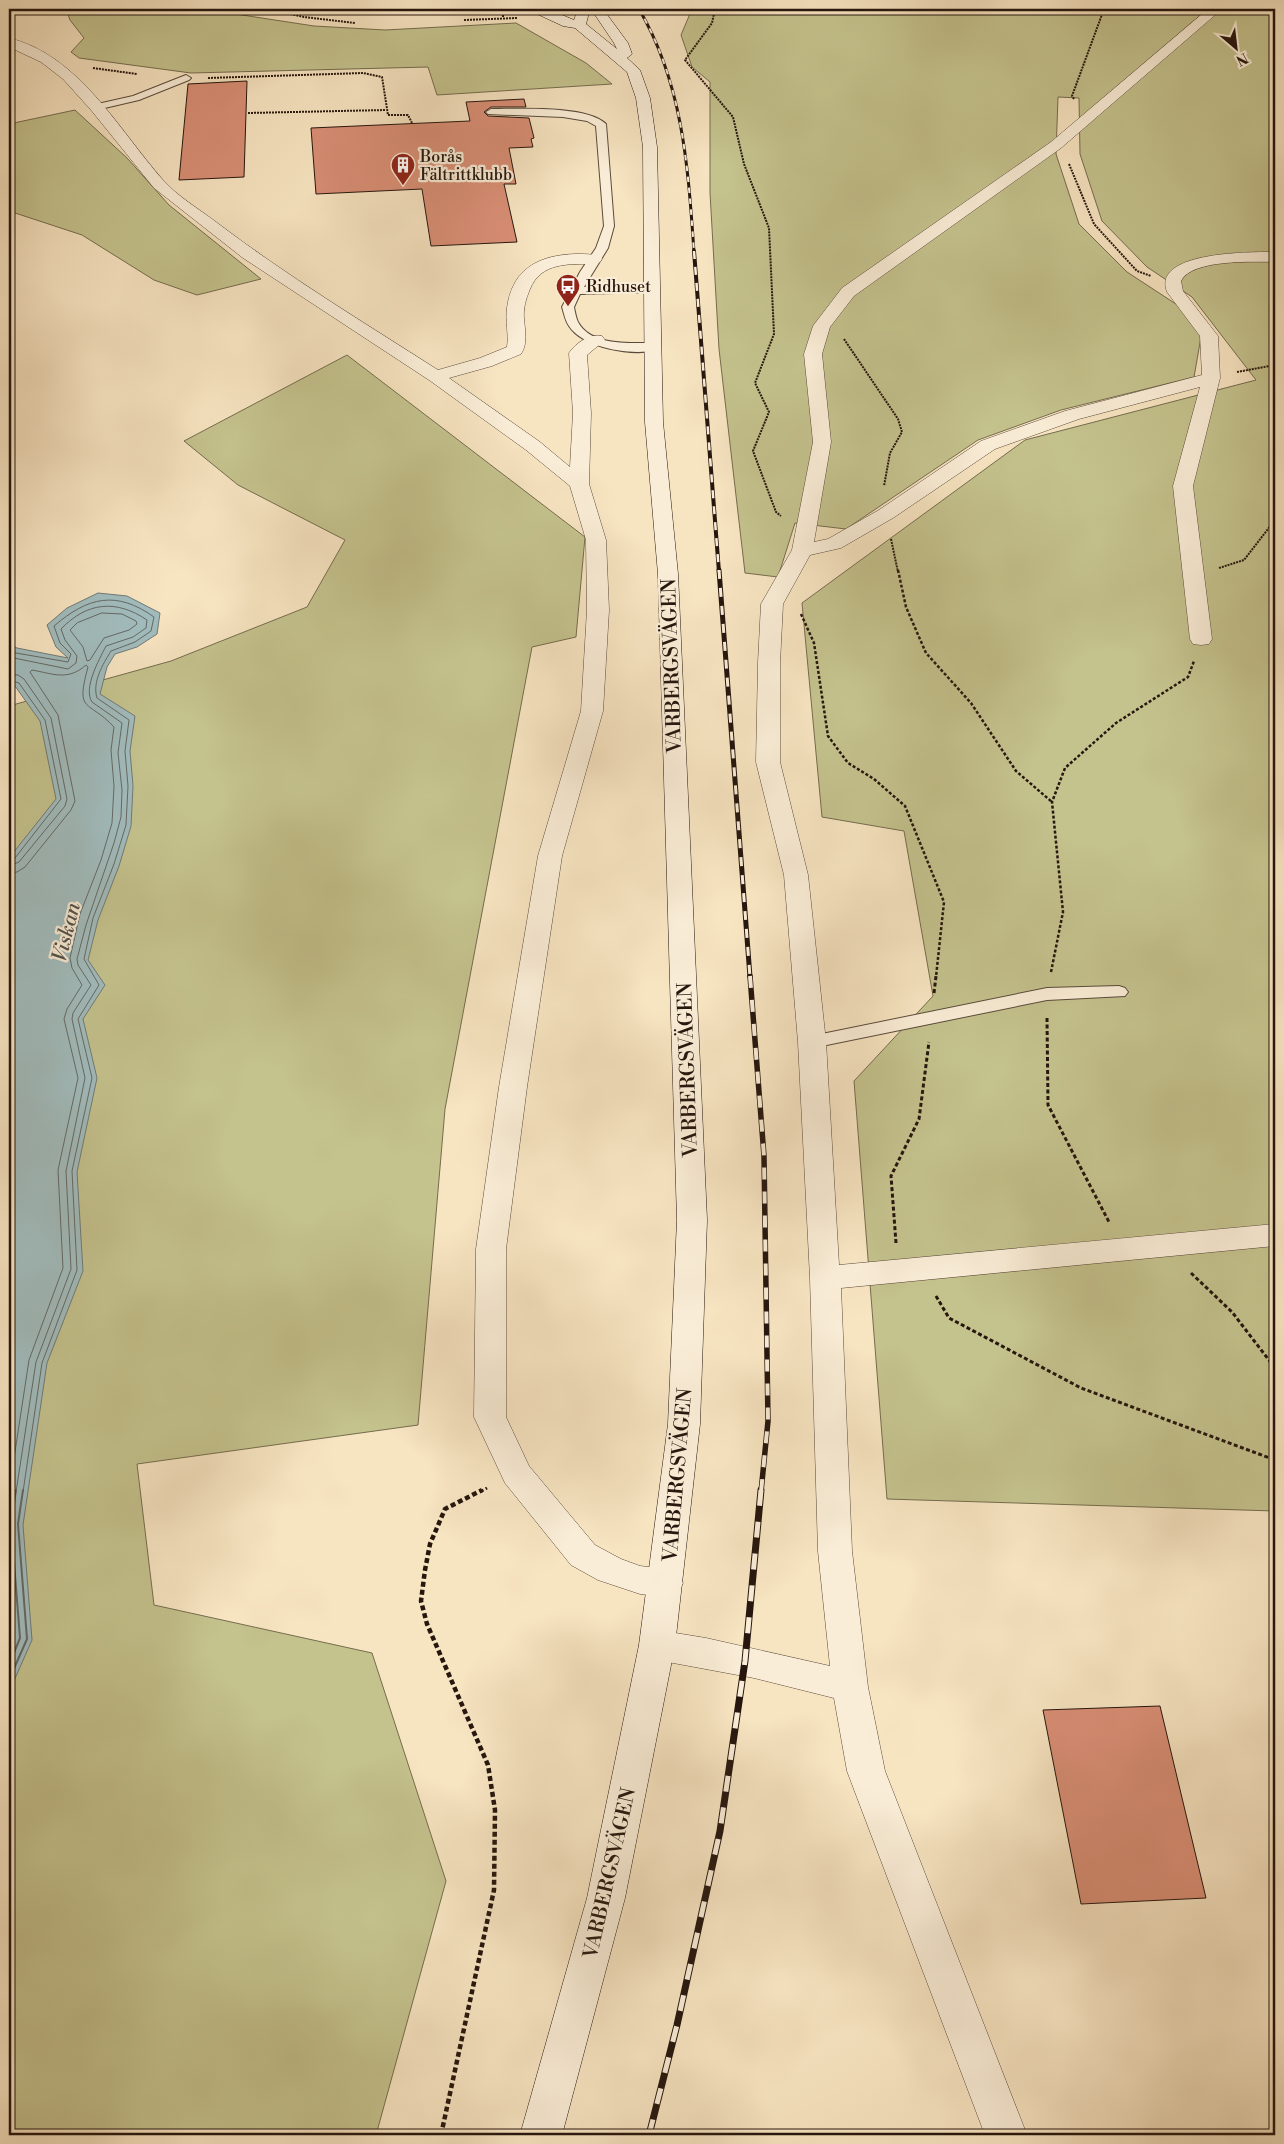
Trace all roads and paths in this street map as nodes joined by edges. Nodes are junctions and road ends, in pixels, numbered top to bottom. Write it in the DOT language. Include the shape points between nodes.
graph roads {
  1 [pos="371,9"];
  2 [pos="446,9"];
  3 [pos="503,9"];
  4 [pos="537,9"];
  5 [pos="715,9"];
  6 [pos="1104,9"];
  7 [pos="1216,9"];
  8 [pos="584,14"];
  9 [pos="503,17"];
  10 [pos="9,42"];
  11 [pos="57,67"];
  12 [pos="186,78"];
  13 [pos="96,107"];
  14 [pos="1101,108"];
  15 [pos="386,110"];
  16 [pos="491,112"];
  17 [pos="248,113"];
  18 [pos="412,122"];
  19 [pos="1056,145"];
  20 [pos="1275,257"];
  21 [pos="594,259"];
  22 [pos="1172,285"];
  23 [pos="652,289"];
  24 [pos="576,291"];
  25 [pos="822,326"];
  26 [pos="596,340"];
  27 [pos="652,347"];
  28 [pos="1275,365"];
  29 [pos="435,376"];
  30 [pos="1211,378"];
  31 [pos="579,484"];
  32 [pos="886,514"];
  33 [pos="1275,520"];
  34 [pos="802,543"];
  35 [pos="1192,576"];
  36 [pos="786,578"];
  37 [pos="1201,639"];
  38 [pos="1052,802"];
  39 [pos="1119,992"];
  40 [pos="1047,994"];
  41 [pos="932,1019"];
  42 [pos="812,1042"];
  43 [pos="1275,1235"];
  44 [pos="1164,1246"];
  45 [pos="1123,1249"];
  46 [pos="919,1269"];
  47 [pos="825,1278"];
  48 [pos="1275,1368"];
  49 [pos="1275,1460"];
  50 [pos="517,1474"];
  51 [pos="666,1583"];
  52 [pos="657,1645"];
  53 [pos="850,1687"];
  54 [pos="441,2135"];
  55 [pos="541,2135"];
  56 [pos="1006,2135"];
  1 -- 2 [label="main road"];
  3 -- 9 [label="path"];
  4 -- 8 [label="street" via="568,23"];
  5 -- 34 [label="path" via="712,23 685,60 733,117 744,164 769,228 774,334 755,383 769,412 753,451 776,512"];
  6 -- 14 [label="path" via="1072,96 1084,104"];
  7 -- 14 [label="street"];
  8 -- 23 [label="street, VARBERGSVÄGEN" via="633,70 643,98 650,147"];
  10 -- 11 [label="street"];
  11 -- 12 [label="path" via="83,66"];
  11 -- 13 [label="street"];
  12 -- 13 [label="lane" via="136,98"];
  12 -- 15 [label="path" via="370,73 382,78"];
  13 -- 29 [label="street" via="159,185 249,255"];
  14 -- 19 [label="street"];
  15 -- 17 [label="path"];
  15 -- 18 [label="path" via="388,115 408,115"];
  16 -- 21 [label="lane" via="570,115 590,118 601,124 609,226 602,248"];
  19 -- 22 [label="path" via="1074,150 1068,162 1094,224 1137,271"];
  19 -- 25 [label="street" via="848,292"];
  20 -- 22 [label="street" via="1196,264 1179,272"];
  21 -- 24 [label="lane"];
  21 -- 29 [label="street" via="553,261 534,268 522,286 514,309 515,350"];
  22 -- 30 [label="street" via="1209,336"];
  23 -- 24 [label="lane"];
  23 -- 27 [label="street, VARBERGSVÄGEN"];
  24 -- 26 [label="lane" via="568,306 573,324"];
  25 -- 32 [label="path" via="844,339 898,419 902,432 890,453 883,480"];
  25 -- 34 [label="street" via="813,354 822,442"];
  26 -- 27 [label="lane" via="629,347"];
  26 -- 31 [label="street" via="578,352 582,413"];
  27 -- 51 [label="street, VARBERGSVÄGEN" via="654,422 668,574 692,1220 684,1424"];
  28 -- 30 [label="path"];
  29 -- 31 [label="street" via="533,446"];
  30 -- 32 [label="street" via="1072,415 988,446"];
  30 -- 35 [label="street" via="1182,486"];
  31 -- 50 [label="street" via="596,540 598,610 592,711 550,856 491,1249 490,1417"];
  32 -- 34 [label="street" via="834,544"];
  32 -- 38 [label="path" via="906,607 926,653 971,703 1016,771"];
  33 -- 35 [label="path" via="1244,560"];
  34 -- 36 [label="street"];
  35 -- 37 [label="street"];
  36 -- 41 [label="path" via="814,643 828,736 848,763 874,779 905,806 944,902"];
  36 -- 42 [label="street" via="772,604 768,762 796,875"];
  37 -- 38 [label="path" via="1188,677 1116,723 1065,768"];
  38 -- 40 [label="path" via="1063,912"];
  39 -- 40 [label="lane"];
  40 -- 41 [label="lane"];
  40 -- 45 [label="path" via="1048,1105"];
  41 -- 42 [label="lane"];
  41 -- 46 [label="path" via="918,1119 891,1176 897,1252"];
  42 -- 47 [label="street"];
  43 -- 44 [label="street"];
  44 -- 45 [label="street"];
  44 -- 48 [label="path" via="1232,1312"];
  45 -- 46 [label="street"];
  46 -- 47 [label="street"];
  46 -- 49 [label="path" via="949,1318 1081,1388"];
  47 -- 53 [label="street" via="835,1551"];
  50 -- 51 [label="street" via="583,1555 610,1570 640,1580"];
  50 -- 54 [label="path" via="445,1509 430,1544 424,1570 421,1601 427,1624 488,1765 495,1810 494,1890"];
  51 -- 52 [label="street, VARBERGSVÄGEN"];
  52 -- 53 [label="street" via="796,1672"];
  52 -- 55 [label="street, VARBERGSVÄGEN" via="606,1898"];
  53 -- 56 [label="street" via="866,1771"];
}
